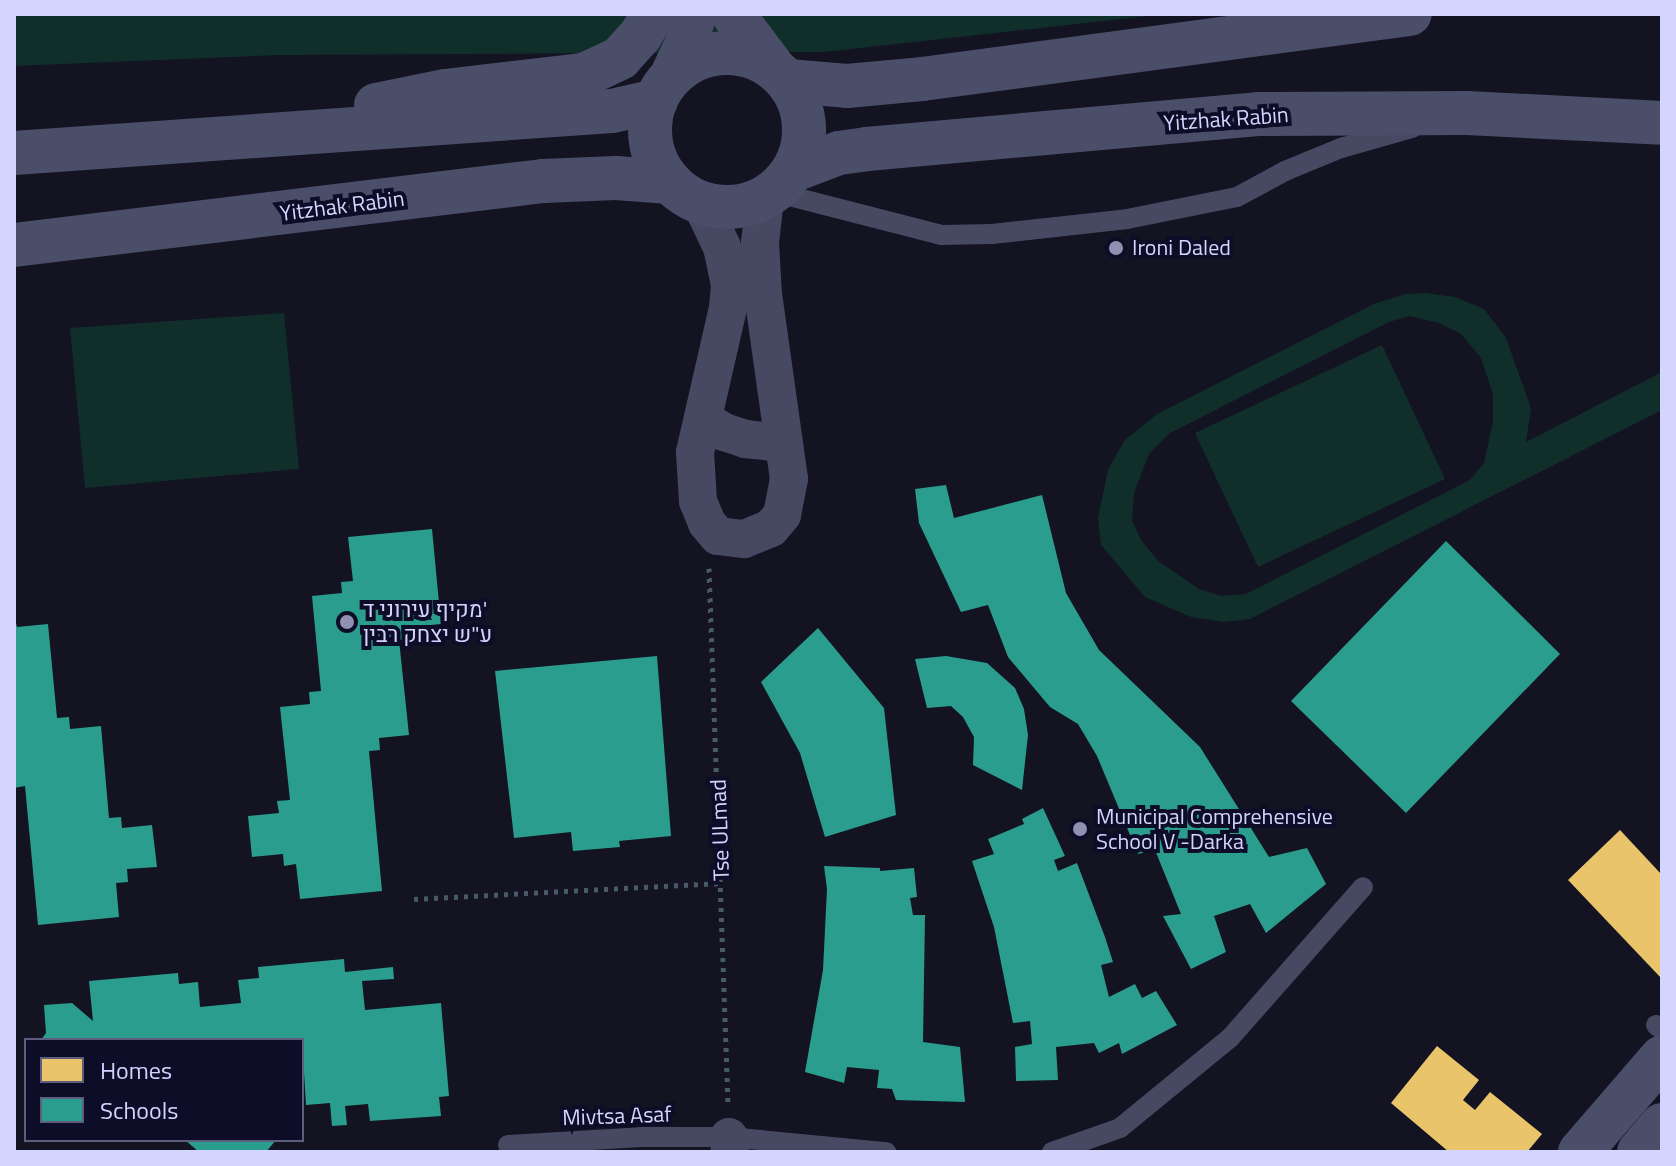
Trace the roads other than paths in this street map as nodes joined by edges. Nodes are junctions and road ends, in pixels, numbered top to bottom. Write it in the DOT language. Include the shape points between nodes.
graph roads {
  1 [pos="653,14"];
  2 [pos="694,14"];
  3 [pos="733,14"];
  4 [pos="1410,14"];
  5 [pos="780,74"];
  6 [pos="665,87"];
  7 [pos="1467,113"];
  8 [pos="1662,123"];
  9 [pos="297,134"];
  10 [pos="14,153"];
  11 [pos="778,187"];
  12 [pos="686,192"];
  13 [pos="14,245"];
  14 [pos="704,420"];
  15 [pos="784,443"];
  16 [pos="1363,887"];
  17 [pos="1660,1037"];
  18 [pos="1662,1125"];
  19 [pos="508,1145"];
  20 [pos="729,1145"];
  21 [pos="886,1152"];
  22 [pos="1052,1152"];
  23 [pos="1580,1152"];
  24 [pos="1639,1152"];
  1 -- 9 [label="main road" via="620,58 584,75 405,98"];
  2 -- 6 [label="main road" via="687,43"];
  3 -- 5 [label="main road"];
  4 -- 5 [label="main road" via="922,79 847,86"];
  5 -- 6 [label="main road" via="753,56 711,54"];
  5 -- 11 [label="main road" via="804,115 801,153"];
  6 -- 9 [label="main road" via="612,111"];
  6 -- 12 [label="main road" via="651,117 653,152"];
  7 -- 8 [label="main road, Yitzhak Rabin"];
  7 -- 11 [label="main road, Yitzhak Rabin" via="1260,114 867,149 839,153"];
  7 -- 11 [label="lane" via="1341,148 1237,197 1183,210 992,234 941,235"];
  9 -- 10 [label="main road"];
  11 -- 12 [label="main road" via="734,207"];
  11 -- 15 [label="street" via="760,243"];
  12 -- 13 [label="main road, Yitzhak Rabin" via="616,178 543,181"];
  12 -- 14 [label="street" via="722,247 730,285"];
  14 -- 15 [label="street" via="734,436"];
  14 -- 15 [label="street" via="695,452 698,501 707,523 730,540 771,528 787,500"];
  16 -- 22 [label="lane" via="1230,1038 1120,1128"];
  17 -- 23 [label="main road"];
  18 -- 24 [label="main road"];
  19 -- 20 [label="lane, Mivtsa Asaf" via="641,1137"];
  20 -- 21 [label="lane, Mivtsa Asaf"];
}
